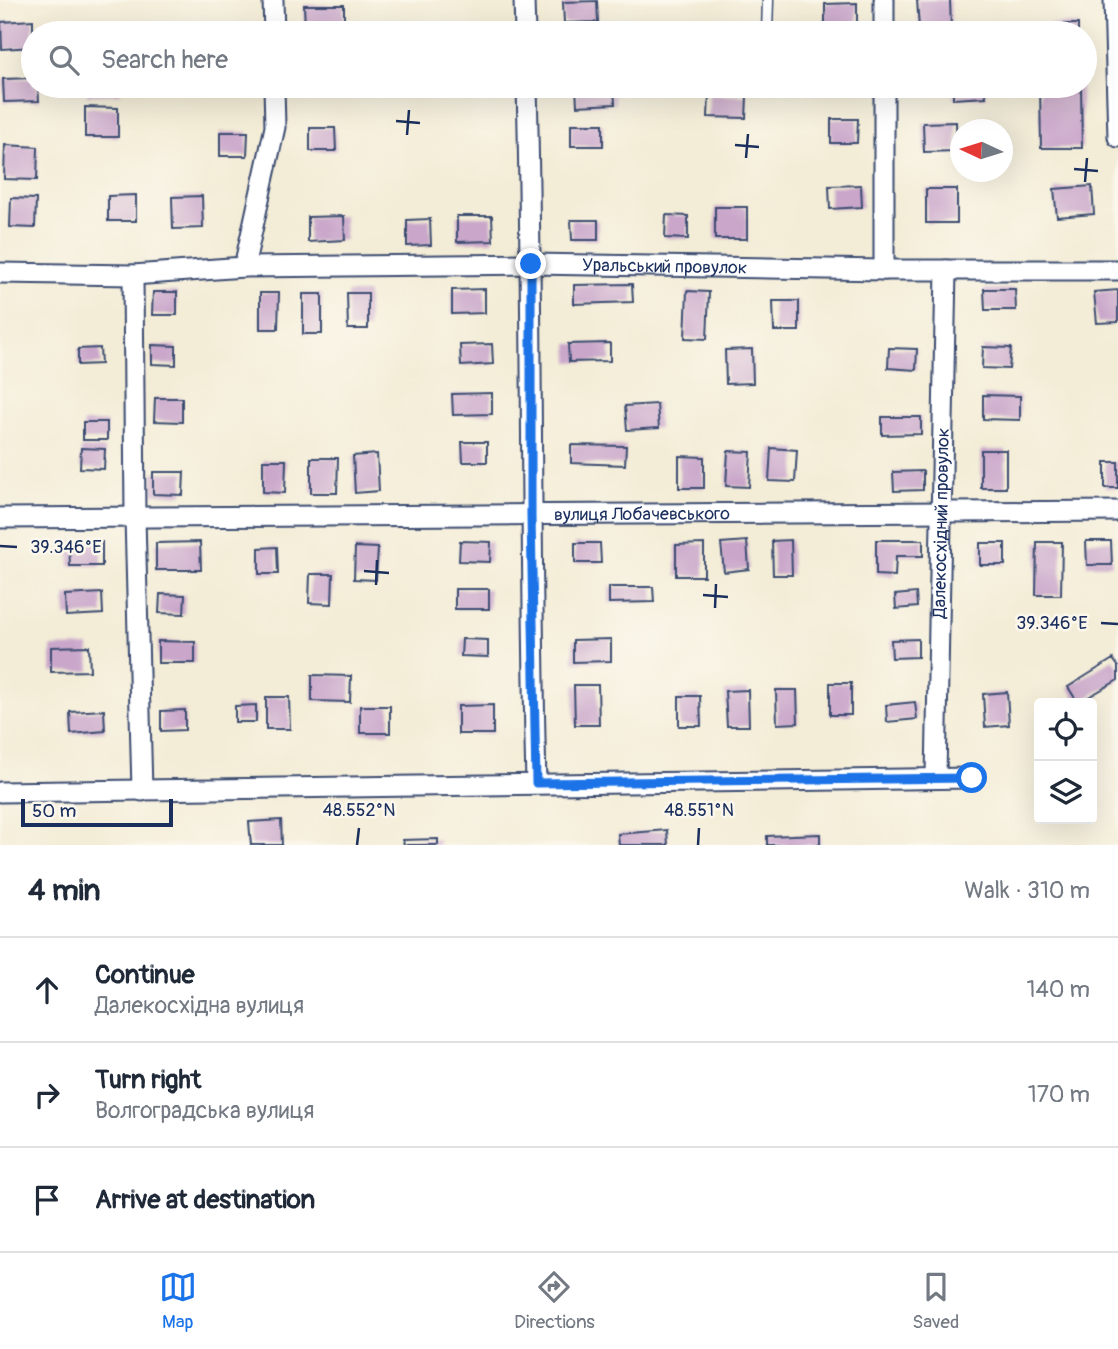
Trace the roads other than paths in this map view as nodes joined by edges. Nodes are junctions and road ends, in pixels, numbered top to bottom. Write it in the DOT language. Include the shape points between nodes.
graph roads {
  1 [pos="273,0"];
  2 [pos="524,0"];
  3 [pos="768,0"];
  4 [pos="884,0"];
  5 [pos="1114,0"];
  6 [pos="274,21"];
  7 [pos="525,21"];
  8 [pos="767,21"];
  9 [pos="884,21"];
  10 [pos="274,98"];
  11 [pos="527,98"];
  12 [pos="884,98"];
  13 [pos="1118,137"];
  14 [pos="531,264"];
  15 [pos="244,267"];
  16 [pos="946,270"];
  17 [pos="1118,270"];
  18 [pos="884,271"];
  19 [pos="0,273"];
  20 [pos="133,275"];
  21 [pos="942,511"];
  22 [pos="1118,511"];
  23 [pos="531,516"];
  24 [pos="135,517"];
  25 [pos="0,519"];
  26 [pos="936,777"];
  27 [pos="972,778"];
  28 [pos="536,783"];
  29 [pos="142,791"];
  30 [pos="0,792"];
  1 -- 6 [label="street"];
  2 -- 7 [label="street"];
  3 -- 8 [label="lane"];
  4 -- 9 [label="street"];
  5 -- 13 [label="street"];
  10 -- 15 [label="street" via="275,127"];
  11 -- 14 [label="street"];
  12 -- 18 [label="street"];
  14 -- 15 [label="street, Уральський провулок"];
  14 -- 18 [label="street, Уральський провулок"];
  14 -- 23 [label="street"];
  15 -- 20 [label="street, Уральський провулок"];
  16 -- 17 [label="street, Уральський провулок"];
  16 -- 18 [label="street, Уральський провулок"];
  16 -- 21 [label="street, Далекосхідний провулок"];
  19 -- 20 [label="street, Уральський провулок"];
  20 -- 24 [label="street"];
  21 -- 22 [label="street, вулиця Лобачевського"];
  21 -- 23 [label="street, вулиця Лобачевського"];
  21 -- 26 [label="street, Далекосхідний провулок"];
  23 -- 24 [label="street, вулиця Лобачевського"];
  23 -- 28 [label="street"];
  24 -- 25 [label="street, вулиця Лобачевського"];
  24 -- 29 [label="street"];
  26 -- 27 [label="street"];
  26 -- 28 [label="street"];
  28 -- 29 [label="street"];
  29 -- 30 [label="street"];
}
